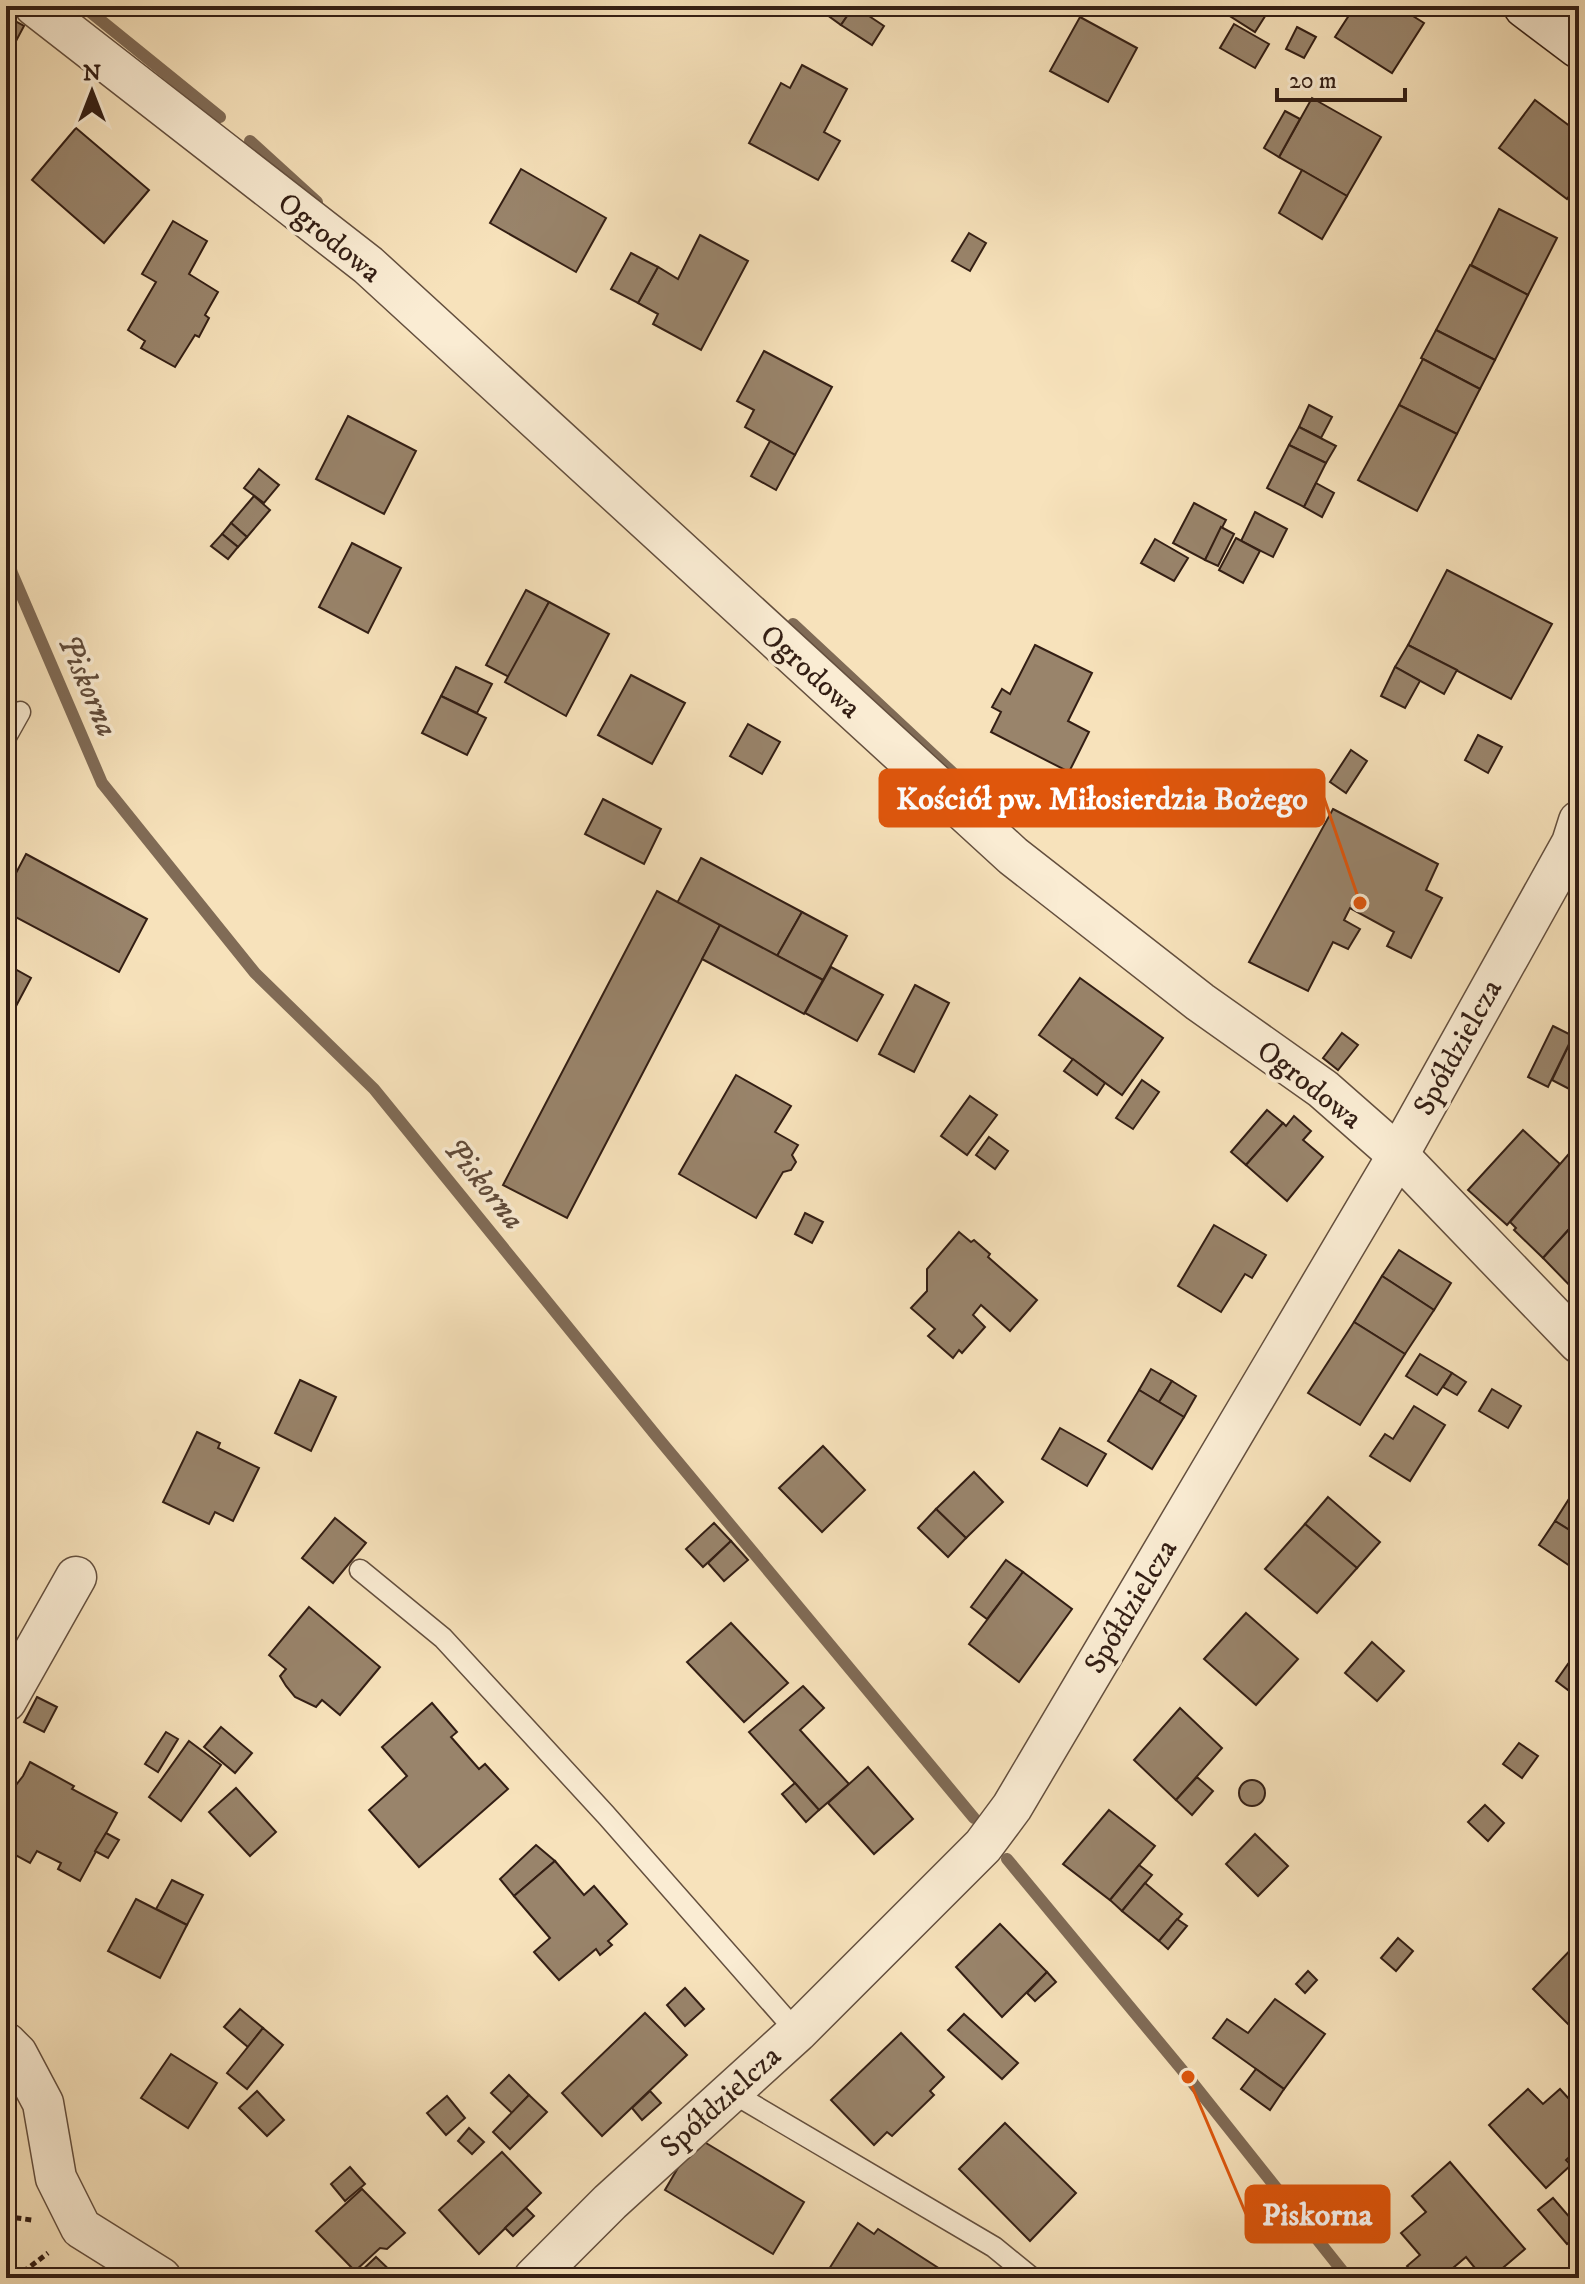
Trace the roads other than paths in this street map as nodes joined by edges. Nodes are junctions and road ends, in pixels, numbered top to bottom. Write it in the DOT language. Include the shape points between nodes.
graph roads {
  1 [pos="35,6"];
  2 [pos="1526,6"];
  3 [pos="1579,46"];
  4 [pos="20,712"];
  5 [pos="6,737"];
  6 [pos="1579,821"];
  7 [pos="1398,1155"];
  8 [pos="1579,1343"];
  9 [pos="360,1570"];
  10 [pos="76,1577"];
  11 [pos="6,1701"];
  12 [pos="797,2032"];
  13 [pos="6,2043"];
  14 [pos="731,2092"];
  15 [pos="161,2278"];
  16 [pos="534,2278"];
  17 [pos="1032,2278"];
  1 -- 7 [label="street, Ogrodowa" via="368,265 1013,856 1200,1002 1323,1089"];
  2 -- 3 [label="main road"];
  4 -- 5 [label="lane"];
  6 -- 7 [label="street, Spółdzielcza" via="1572,843"];
  7 -- 8 [label="street, Ogrodowa"];
  7 -- 12 [label="street, Spółdzielcza" via="1012,1807 983,1846"];
  9 -- 12 [label="lane" via="443,1638"];
  10 -- 11 [label="street"];
  12 -- 14 [label="street, Spółdzielcza"];
  13 -- 15 [label="street" via="43,2103 56,2178 81,2228"];
  14 -- 16 [label="street, Spółdzielcza"];
  14 -- 17 [label="lane" via="994,2247"];
}
